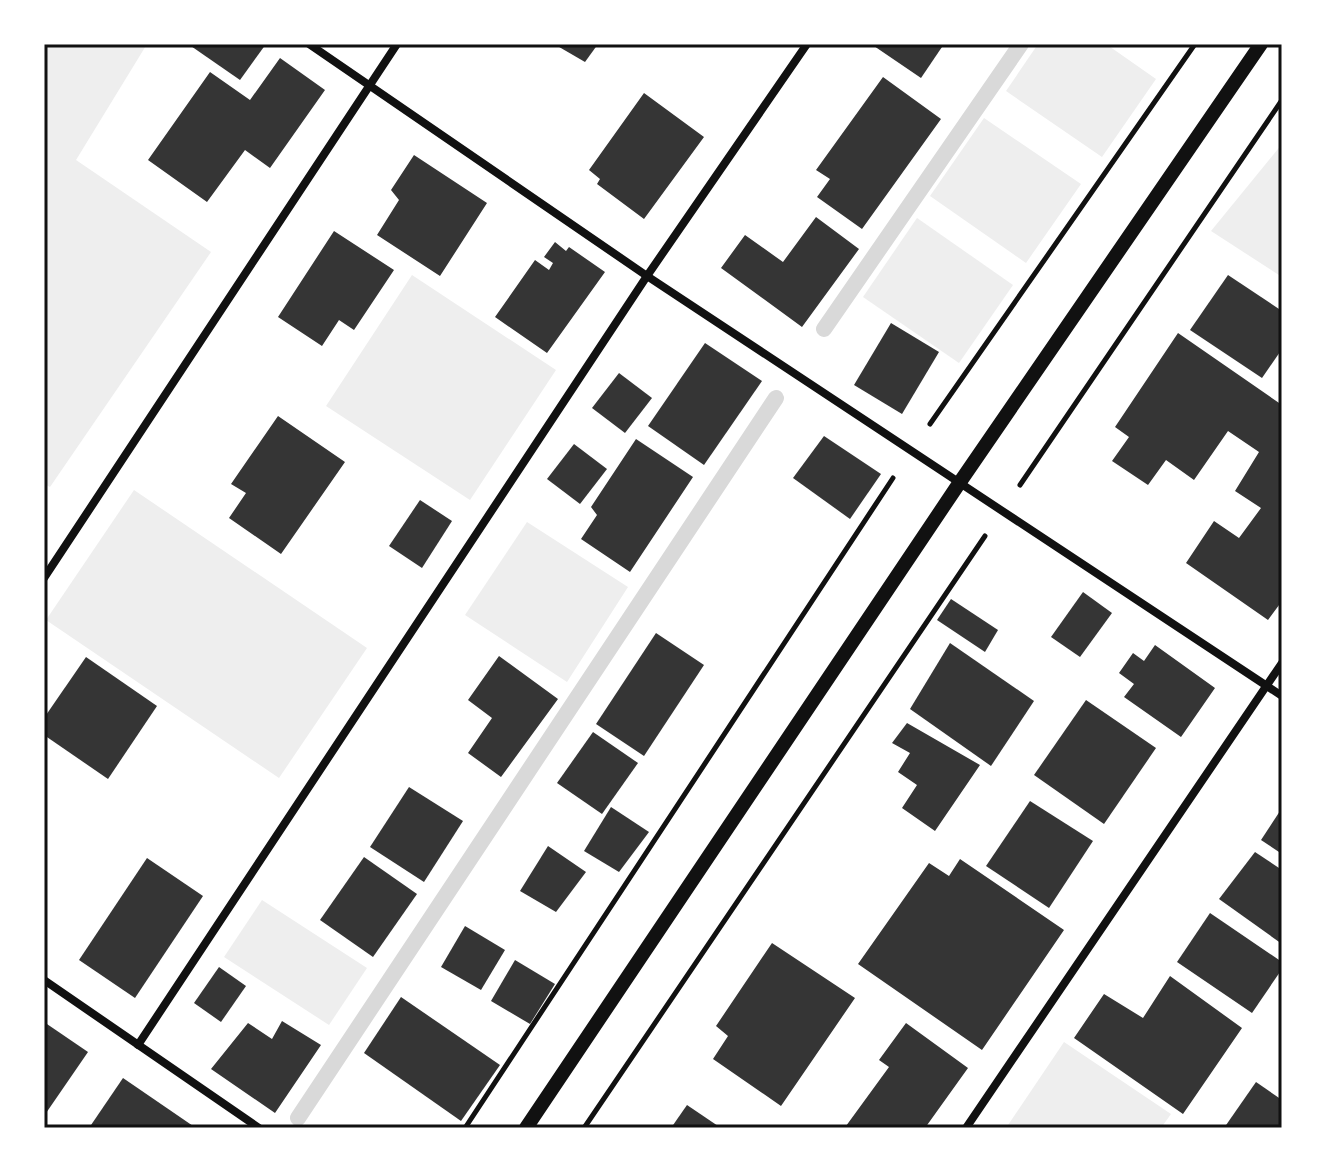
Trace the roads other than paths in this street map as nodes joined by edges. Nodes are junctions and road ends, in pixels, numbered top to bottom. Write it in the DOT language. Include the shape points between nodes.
graph roads {
  1 [pos="309,44"];
  2 [pos="397,44"];
  3 [pos="807,44"];
  4 [pos="1261,44"];
  5 [pos="369,85"];
  6 [pos="647,276"];
  7 [pos="960,482"];
  8 [pos="44,578"];
  9 [pos="1282,663"];
  10 [pos="1267,686"];
  11 [pos="1282,696"];
  12 [pos="44,980"];
  13 [pos="138,1045"];
  14 [pos="259,1128"];
  15 [pos="526,1128"];
  16 [pos="966,1128"];
  1 -- 5 [label="street"];
  2 -- 5 [label="street"];
  3 -- 6 [label="street"];
  4 -- 7 [label="street"];
  5 -- 6 [label="street"];
  5 -- 8 [label="street"];
  6 -- 7 [label="street"];
  6 -- 13 [label="street"];
  7 -- 10 [label="street"];
  7 -- 15 [label="street"];
  9 -- 10 [label="street"];
  10 -- 11 [label="street"];
  10 -- 16 [label="street"];
  12 -- 13 [label="street"];
  13 -- 14 [label="street"];
}
